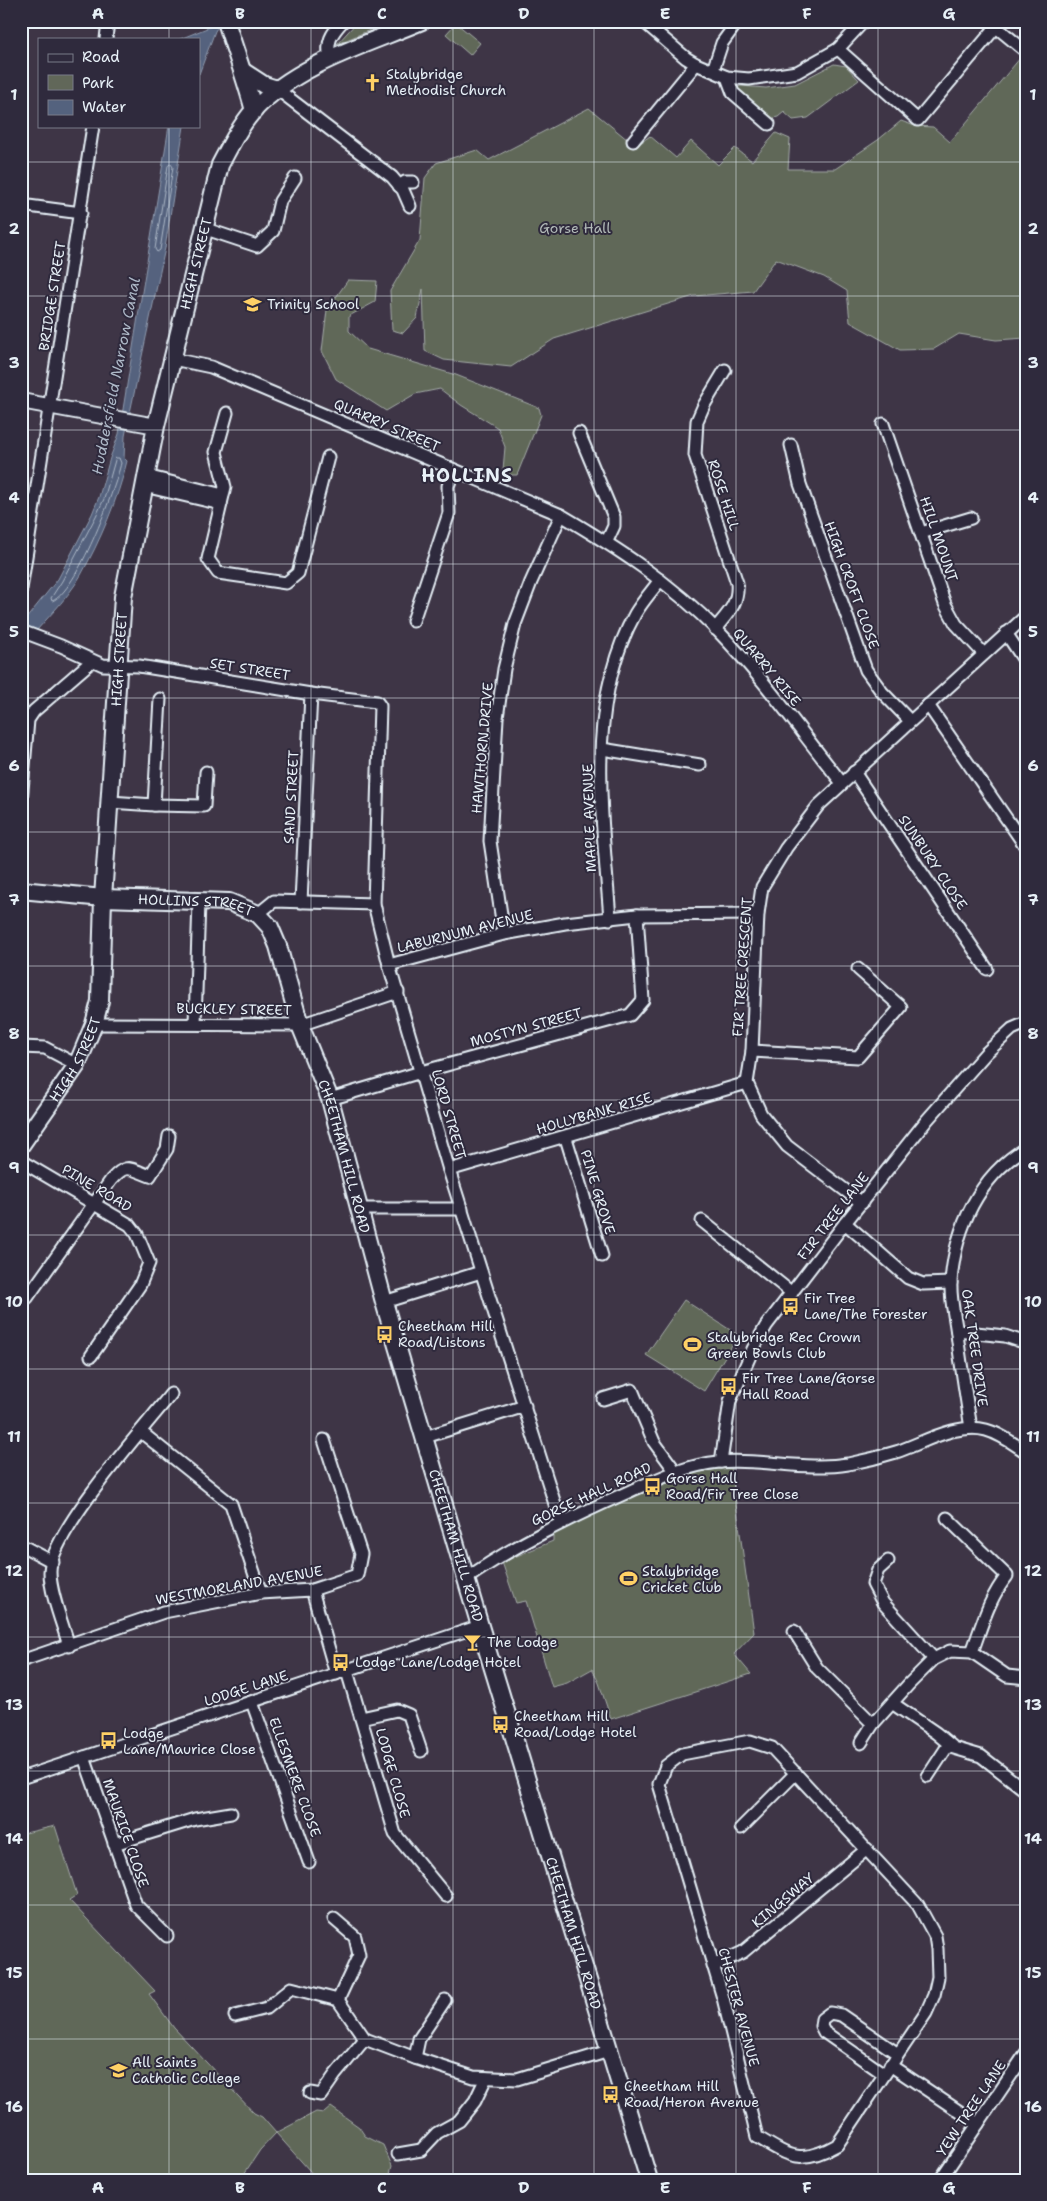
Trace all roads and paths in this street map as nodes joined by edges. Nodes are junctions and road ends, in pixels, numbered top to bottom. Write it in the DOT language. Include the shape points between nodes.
graph roads {
  1 [pos="108,21"];
  2 [pos="342,21"];
  3 [pos="422,21"];
  4 [pos="643,21"];
  5 [pos="738,21"];
  6 [pos="864,21"];
  7 [pos="995,23"];
  8 [pos="227,25"];
  9 [pos="106,38"];
  10 [pos="838,49"];
  11 [pos="1022,49"];
  12 [pos="330,60"];
  13 [pos="696,64"];
  14 [pos="713,70"];
  15 [pos="244,72"];
  16 [pos="727,78"];
  17 [pos="277,89"];
  18 [pos="254,110"];
  19 [pos="770,124"];
  20 [pos="93,128"];
  21 [pos="633,141"];
  22 [pos="295,178"];
  23 [pos="413,182"];
  24 [pos="399,186"];
  25 [pos="21,205"];
  26 [pos="410,206"];
  27 [pos="81,213"];
  28 [pos="203,228"];
  29 [pos="173,359"];
  30 [pos="725,370"];
  31 [pos="21,400"];
  32 [pos="49,405"];
  33 [pos="227,413"];
  34 [pos="883,424"];
  35 [pos="156,426"];
  36 [pos="579,433"];
  37 [pos="791,445"];
  38 [pos="328,457"];
  39 [pos="454,470"];
  40 [pos="145,481"];
  41 [pos="222,499"];
  42 [pos="561,515"];
  43 [pos="971,518"];
  44 [pos="921,533"];
  45 [pos="606,541"];
  46 [pos="23,574"];
  47 [pos="660,580"];
  48 [pos="21,589"];
  49 [pos="1026,616"];
  50 [pos="413,621"];
  51 [pos="715,629"];
  52 [pos="21,631"];
  53 [pos="1006,633"];
  54 [pos="984,654"];
  55 [pos="92,661"];
  56 [pos="1026,663"];
  57 [pos="118,666"];
  58 [pos="311,694"];
  59 [pos="160,699"];
  60 [pos="377,702"];
  61 [pos="928,705"];
  62 [pos="910,721"];
  63 [pos="602,749"];
  64 [pos="700,765"];
  65 [pos="206,772"];
  66 [pos="854,772"];
  67 [pos="842,783"];
  68 [pos="21,802"];
  69 [pos="110,802"];
  70 [pos="154,805"];
  71 [pos="1026,847"];
  72 [pos="21,890"];
  73 [pos="103,898"];
  74 [pos="199,901"];
  75 [pos="301,902"];
  76 [pos="374,904"];
  77 [pos="258,914"];
  78 [pos="758,914"];
  79 [pos="637,915"];
  80 [pos="610,918"];
  81 [pos="504,934"];
  82 [pos="389,965"];
  83 [pos="858,968"];
  84 [pos="987,969"];
  85 [pos="398,992"];
  86 [pos="1026,1022"];
  87 [pos="195,1023"];
  88 [pos="94,1024"];
  89 [pos="300,1025"];
  90 [pos="21,1047"];
  91 [pos="752,1051"];
  92 [pos="77,1065"];
  93 [pos="421,1072"];
  94 [pos="747,1084"];
  95 [pos="330,1099"];
  96 [pos="169,1136"];
  97 [pos="566,1138"];
  98 [pos="21,1145"];
  99 [pos="1026,1148"];
  100 [pos="21,1161"];
  101 [pos="449,1170"];
  102 [pos="94,1203"];
  103 [pos="862,1203"];
  104 [pos="359,1209"];
  105 [pos="462,1209"];
  106 [pos="702,1221"];
  107 [pos="845,1223"];
  108 [pos="602,1256"];
  109 [pos="481,1272"];
  110 [pos="951,1283"];
  111 [pos="792,1293"];
  112 [pos="27,1298"];
  113 [pos="384,1302"];
  114 [pos="957,1331"];
  115 [pos="1026,1343"];
  116 [pos="91,1356"];
  117 [pos="171,1394"];
  118 [pos="603,1399"];
  119 [pos="525,1406"];
  120 [pos="971,1428"];
  121 [pos="140,1432"];
  122 [pos="425,1437"];
  123 [pos="324,1440"];
  124 [pos="1026,1452"];
  125 [pos="721,1462"];
  126 [pos="676,1472"];
  127 [pos="947,1518"];
  128 [pos="562,1523"];
  129 [pos="21,1545"];
  130 [pos="888,1561"];
  131 [pos="53,1562"];
  132 [pos="466,1579"];
  133 [pos="312,1590"];
  134 [pos="261,1593"];
  135 [pos="480,1626"];
  136 [pos="794,1631"];
  137 [pos="69,1646"];
  138 [pos="972,1652"];
  139 [pos="934,1659"];
  140 [pos="21,1661"];
  141 [pos="342,1672"];
  142 [pos="1026,1678"];
  143 [pos="252,1702"];
  144 [pos="892,1703"];
  145 [pos="361,1718"];
  146 [pos="873,1724"];
  147 [pos="861,1743"];
  148 [pos="949,1744"];
  149 [pos="421,1751"];
  150 [pos="84,1757"];
  151 [pos="796,1773"];
  152 [pos="928,1776"];
  153 [pos="21,1778"];
  154 [pos="1026,1792"];
  155 [pos="231,1813"];
  156 [pos="741,1828"];
  157 [pos="114,1844"];
  158 [pos="867,1849"];
  159 [pos="309,1862"];
  160 [pos="446,1896"];
  161 [pos="334,1919"];
  162 [pos="167,1936"];
  163 [pos="713,1966"];
  164 [pos="338,2000"];
  165 [pos="445,2000"];
  166 [pos="235,2016"];
  167 [pos="365,2039"];
  168 [pos="609,2051"];
  169 [pos="1026,2053"];
  170 [pos="898,2054"];
  171 [pos="415,2058"];
  172 [pos="887,2070"];
  173 [pos="486,2078"];
  174 [pos="310,2093"];
  175 [pos="978,2124"];
  176 [pos="398,2154"];
  177 [pos="649,2180"];
  178 [pos="940,2180"];
  1 -- 9 [label="street"];
  2 -- 12 [label="street" via="329,39"];
  3 -- 12 [label="main road"];
  4 -- 13 [label="street"];
  5 -- 14 [label="street" via="722,43"];
  6 -- 10 [label="street"];
  7 -- 10 [label="street" via="918,120"];
  7 -- 11 [label="street"];
  8 -- 15 [label="main road"];
  10 -- 16 [label="street" via="797,72 749,79"];
  12 -- 17 [label="main road"];
  13 -- 14 [label="street"];
  13 -- 21 [label="street"];
  14 -- 16 [label="street"];
  15 -- 17 [label="main road"];
  15 -- 18 [label="main road"];
  16 -- 19 [label="street" via="733,93"];
  17 -- 18 [label="main road"];
  17 -- 24 [label="street" via="392,177"];
  18 -- 28 [label="main road, HIGH STREET" via="220,165"];
  20 -- 27 [label="street, BRIDGE STREET"];
  22 -- 28 [label="street" via="280,201 273,232 257,246"];
  23 -- 24 [label="street"];
  24 -- 26 [label="street"];
  25 -- 27 [label="street"];
  27 -- 32 [label="street, BRIDGE STREET"];
  28 -- 29 [label="main road, HIGH STREET"];
  29 -- 35 [label="main road, HIGH STREET"];
  29 -- 39 [label="street, QUARRY STREET" via="211,367"];
  30 -- 51 [label="street, ROSE HILL" via="697,421 694,455 737,583 738,596"];
  31 -- 32 [label="street"];
  32 -- 35 [label="street"];
  32 -- 46 [label="street, BRIDGE STREET"];
  33 -- 41 [label="street" via="216,452 225,487"];
  34 -- 44 [label="street, HILL MOUNT"];
  35 -- 40 [label="main road, HIGH STREET"];
  36 -- 45 [label="street" via="614,517 614,526"];
  37 -- 62 [label="street, HIGH CROFT CLOSE" via="800,484 866,670"];
  38 -- 41 [label="street" via="298,573 286,583 218,573 208,560"];
  39 -- 42 [label="street, QUARRY STREET"];
  39 -- 50 [label="street" via="448,486 448,513"];
  40 -- 41 [label="street"];
  40 -- 57 [label="main road, HIGH STREET" via="123,597"];
  42 -- 45 [label="street, QUARRY STREET"];
  42 -- 81 [label="street, HAWTHORN DRIVE" via="515,624 497,718 490,841"];
  43 -- 44 [label="street"];
  44 -- 54 [label="street, HILL MOUNT" via="945,604 956,624"];
  45 -- 47 [label="street, QUARRY STREET"];
  46 -- 48 [label="street, BRIDGE STREET"];
  47 -- 51 [label="street, QUARRY RISE"];
  47 -- 63 [label="street, MAPLE AVENUE" via="636,614 621,646 607,700"];
  49 -- 53 [label="street, FIR TREE CRESCENT"];
  51 -- 67 [label="street, QUARRY RISE"];
  52 -- 55 [label="street, SET STREET"];
  53 -- 54 [label="street, FIR TREE CRESCENT"];
  53 -- 56 [label="street"];
  54 -- 61 [label="street, FIR TREE CRESCENT"];
  55 -- 57 [label="street, SET STREET"];
  55 -- 68 [label="street" via="28,720"];
  57 -- 58 [label="street, SET STREET" via="138,666"];
  57 -- 69 [label="main road, HIGH STREET"];
  58 -- 60 [label="street, SET STREET"];
  58 -- 75 [label="street, SAND STREET"];
  59 -- 70 [label="street"];
  60 -- 76 [label="street, LORD STREET" via="380,706"];
  61 -- 62 [label="street, FIR TREE CRESCENT"];
  61 -- 71 [label="street"];
  62 -- 66 [label="street, FIR TREE CRESCENT"];
  63 -- 64 [label="street"];
  63 -- 80 [label="street, MAPLE AVENUE" via="600,780"];
  65 -- 70 [label="street" via="204,806"];
  66 -- 67 [label="street, FIR TREE CRESCENT"];
  66 -- 84 [label="street, SUNBURY CLOSE"];
  67 -- 78 [label="street, FIR TREE CRESCENT" via="818,806 786,848 762,888"];
  69 -- 70 [label="street"];
  69 -- 73 [label="main road, HIGH STREET"];
  72 -- 73 [label="main road, HOLLINS STREET"];
  73 -- 74 [label="main road, HOLLINS STREET"];
  73 -- 88 [label="main road, HIGH STREET" via="100,1001"];
  74 -- 77 [label="main road, HOLLINS STREET" via="229,902"];
  74 -- 87 [label="street"];
  75 -- 76 [label="street, HOLLINS STREET"];
  75 -- 77 [label="street, HOLLINS STREET" via="274,901"];
  76 -- 82 [label="street, LORD STREET"];
  77 -- 89 [label="main road, CHEETHAM HILL ROAD" via="270,927 278,946"];
  78 -- 79 [label="street, LABURNUM AVENUE"];
  78 -- 91 [label="street, FIR TREE CRESCENT"];
  79 -- 80 [label="street, LABURNUM AVENUE"];
  79 -- 93 [label="street, MOSTYN STREET" via="643,1000 630,1015"];
  80 -- 81 [label="street, LABURNUM AVENUE"];
  81 -- 82 [label="street, LABURNUM AVENUE"];
  82 -- 85 [label="street, LORD STREET"];
  83 -- 91 [label="street" via="902,1007 858,1057"];
  85 -- 89 [label="street, BUCKLEY STREET"];
  85 -- 93 [label="street, LORD STREET"];
  86 -- 103 [label="street, FIR TREE LANE" via="1012,1029 986,1053"];
  87 -- 88 [label="street, BUCKLEY STREET"];
  87 -- 89 [label="street, BUCKLEY STREET"];
  88 -- 92 [label="main road, HIGH STREET"];
  89 -- 95 [label="main road, CHEETHAM HILL ROAD"];
  90 -- 92 [label="street" via="45,1048"];
  91 -- 94 [label="street, FIR TREE CRESCENT"];
  92 -- 98 [label="main road, HIGH STREET"];
  93 -- 95 [label="street, MOSTYN STREET"];
  93 -- 101 [label="street, LORD STREET"];
  94 -- 97 [label="street, HOLLYBANK RISE"];
  94 -- 103 [label="street" via="761,1114 787,1146"];
  95 -- 104 [label="main road, CHEETHAM HILL ROAD"];
  96 -- 102 [label="street" via="168,1149 150,1176 129,1168 122,1169"];
  97 -- 101 [label="street, HOLLYBANK RISE"];
  97 -- 108 [label="street, PINE GROVE"];
  99 -- 110 [label="street, OAK TREE DRIVE" via="1008,1159 977,1197 966,1218 955,1254"];
  100 -- 102 [label="street, PINE ROAD"];
  101 -- 105 [label="street, LORD STREET"];
  102 -- 112 [label="street"];
  102 -- 116 [label="street, PINE ROAD" via="130,1225 149,1263 140,1285"];
  103 -- 107 [label="street, FIR TREE LANE"];
  104 -- 105 [label="street"];
  104 -- 113 [label="main road, CHEETHAM HILL ROAD"];
  105 -- 109 [label="street, LORD STREET"];
  106 -- 111 [label="street"];
  107 -- 110 [label="street" via="908,1278 923,1284"];
  107 -- 111 [label="street, FIR TREE LANE"];
  109 -- 113 [label="street"];
  109 -- 119 [label="street, LORD STREET"];
  110 -- 114 [label="street, OAK TREE DRIVE"];
  111 -- 125 [label="street, FIR TREE LANE" via="766,1326 730,1401"];
  113 -- 122 [label="main road, CHEETHAM HILL ROAD"];
  114 -- 115 [label="street" via="1005,1336"];
  114 -- 120 [label="street, OAK TREE DRIVE"];
  117 -- 121 [label="street"];
  118 -- 126 [label="street" via="632,1390 654,1442"];
  119 -- 122 [label="street"];
  119 -- 128 [label="street, LORD STREET"];
  120 -- 124 [label="street, GORSE HALL ROAD" via="986,1430"];
  120 -- 125 [label="street, GORSE HALL ROAD" via="895,1452 823,1467"];
  121 -- 131 [label="street" via="82,1507 60,1541"];
  121 -- 134 [label="street" via="231,1504"];
  122 -- 132 [label="main road, CHEETHAM HILL ROAD"];
  123 -- 133 [label="street, WESTMORLAND AVENUE" via="361,1554 357,1576"];
  125 -- 126 [label="street, GORSE HALL ROAD" via="700,1464"];
  126 -- 128 [label="street, GORSE HALL ROAD"];
  127 -- 138 [label="street" via="1011,1579 996,1590"];
  128 -- 132 [label="street, GORSE HALL ROAD" via="522,1543"];
  129 -- 131 [label="street"];
  130 -- 139 [label="street" via="878,1570 873,1584 884,1603"];
  131 -- 137 [label="street" via="50,1571"];
  132 -- 135 [label="main road, CHEETHAM HILL ROAD"];
  133 -- 134 [label="street, WESTMORLAND AVENUE"];
  133 -- 141 [label="street, LODGE CLOSE"];
  134 -- 137 [label="street, WESTMORLAND AVENUE" via="164,1612"];
  135 -- 141 [label="street, LODGE LANE"];
  135 -- 168 [label="main road, CHEETHAM HILL ROAD"];
  136 -- 146 [label="street" via="817,1668"];
  137 -- 140 [label="street, WESTMORLAND AVENUE"];
  138 -- 139 [label="street" via="950,1651"];
  138 -- 142 [label="street" via="1007,1676"];
  139 -- 144 [label="street"];
  141 -- 143 [label="street, LODGE LANE"];
  141 -- 145 [label="street, LODGE CLOSE"];
  143 -- 150 [label="street, LODGE LANE"];
  143 -- 159 [label="street, ELLESMERE CLOSE"];
  144 -- 146 [label="street"];
  144 -- 148 [label="street"];
  145 -- 149 [label="street" via="397,1710 408,1715"];
  145 -- 160 [label="street, LODGE CLOSE" via="395,1834"];
  146 -- 147 [label="street"];
  148 -- 152 [label="street"];
  148 -- 154 [label="street" via="981,1756"];
  150 -- 153 [label="street, LODGE LANE"];
  150 -- 157 [label="street, MAURICE CLOSE"];
  151 -- 156 [label="street"];
  151 -- 158 [label="street, CHESTER AVENUE"];
  151 -- 163 [label="street, CHESTER AVENUE" via="772,1748 750,1741 682,1754 666,1766 659,1784"];
  155 -- 157 [label="street" via="195,1819"];
  157 -- 162 [label="street, MAURICE CLOSE" via="136,1905"];
  158 -- 163 [label="street, KINGSWAY" via="743,1952"];
  158 -- 170 [label="street, CHESTER AVENUE" via="918,1905 935,1936 937,1949 938,1977 934,1995 926,2014"];
  161 -- 164 [label="street" via="356,1937 359,1955"];
  163 -- 172 [label="street, CHESTER AVENUE" via="758,2137 792,2156 827,2151 837,2145"];
  164 -- 166 [label="street" via="291,1988 267,2008"];
  164 -- 167 [label="street"];
  165 -- 171 [label="street" via="419,2039"];
  167 -- 171 [label="street"];
  167 -- 174 [label="street" via="321,2095"];
  168 -- 173 [label="street" via="517,2079"];
  168 -- 177 [label="main road, CHEETHAM HILL ROAD"];
  169 -- 175 [label="street, YEW TREE LANE"];
  170 -- 172 [label="street, CHESTER AVENUE"];
  170 -- 172 [label="street" via="841,2015 830,2013 822,2019 824,2032"];
  171 -- 173 [label="street" via="473,2077"];
  172 -- 175 [label="street"];
  173 -- 176 [label="street" via="475,2101 459,2121 437,2133 421,2150"];
  175 -- 178 [label="street, YEW TREE LANE"];
}
